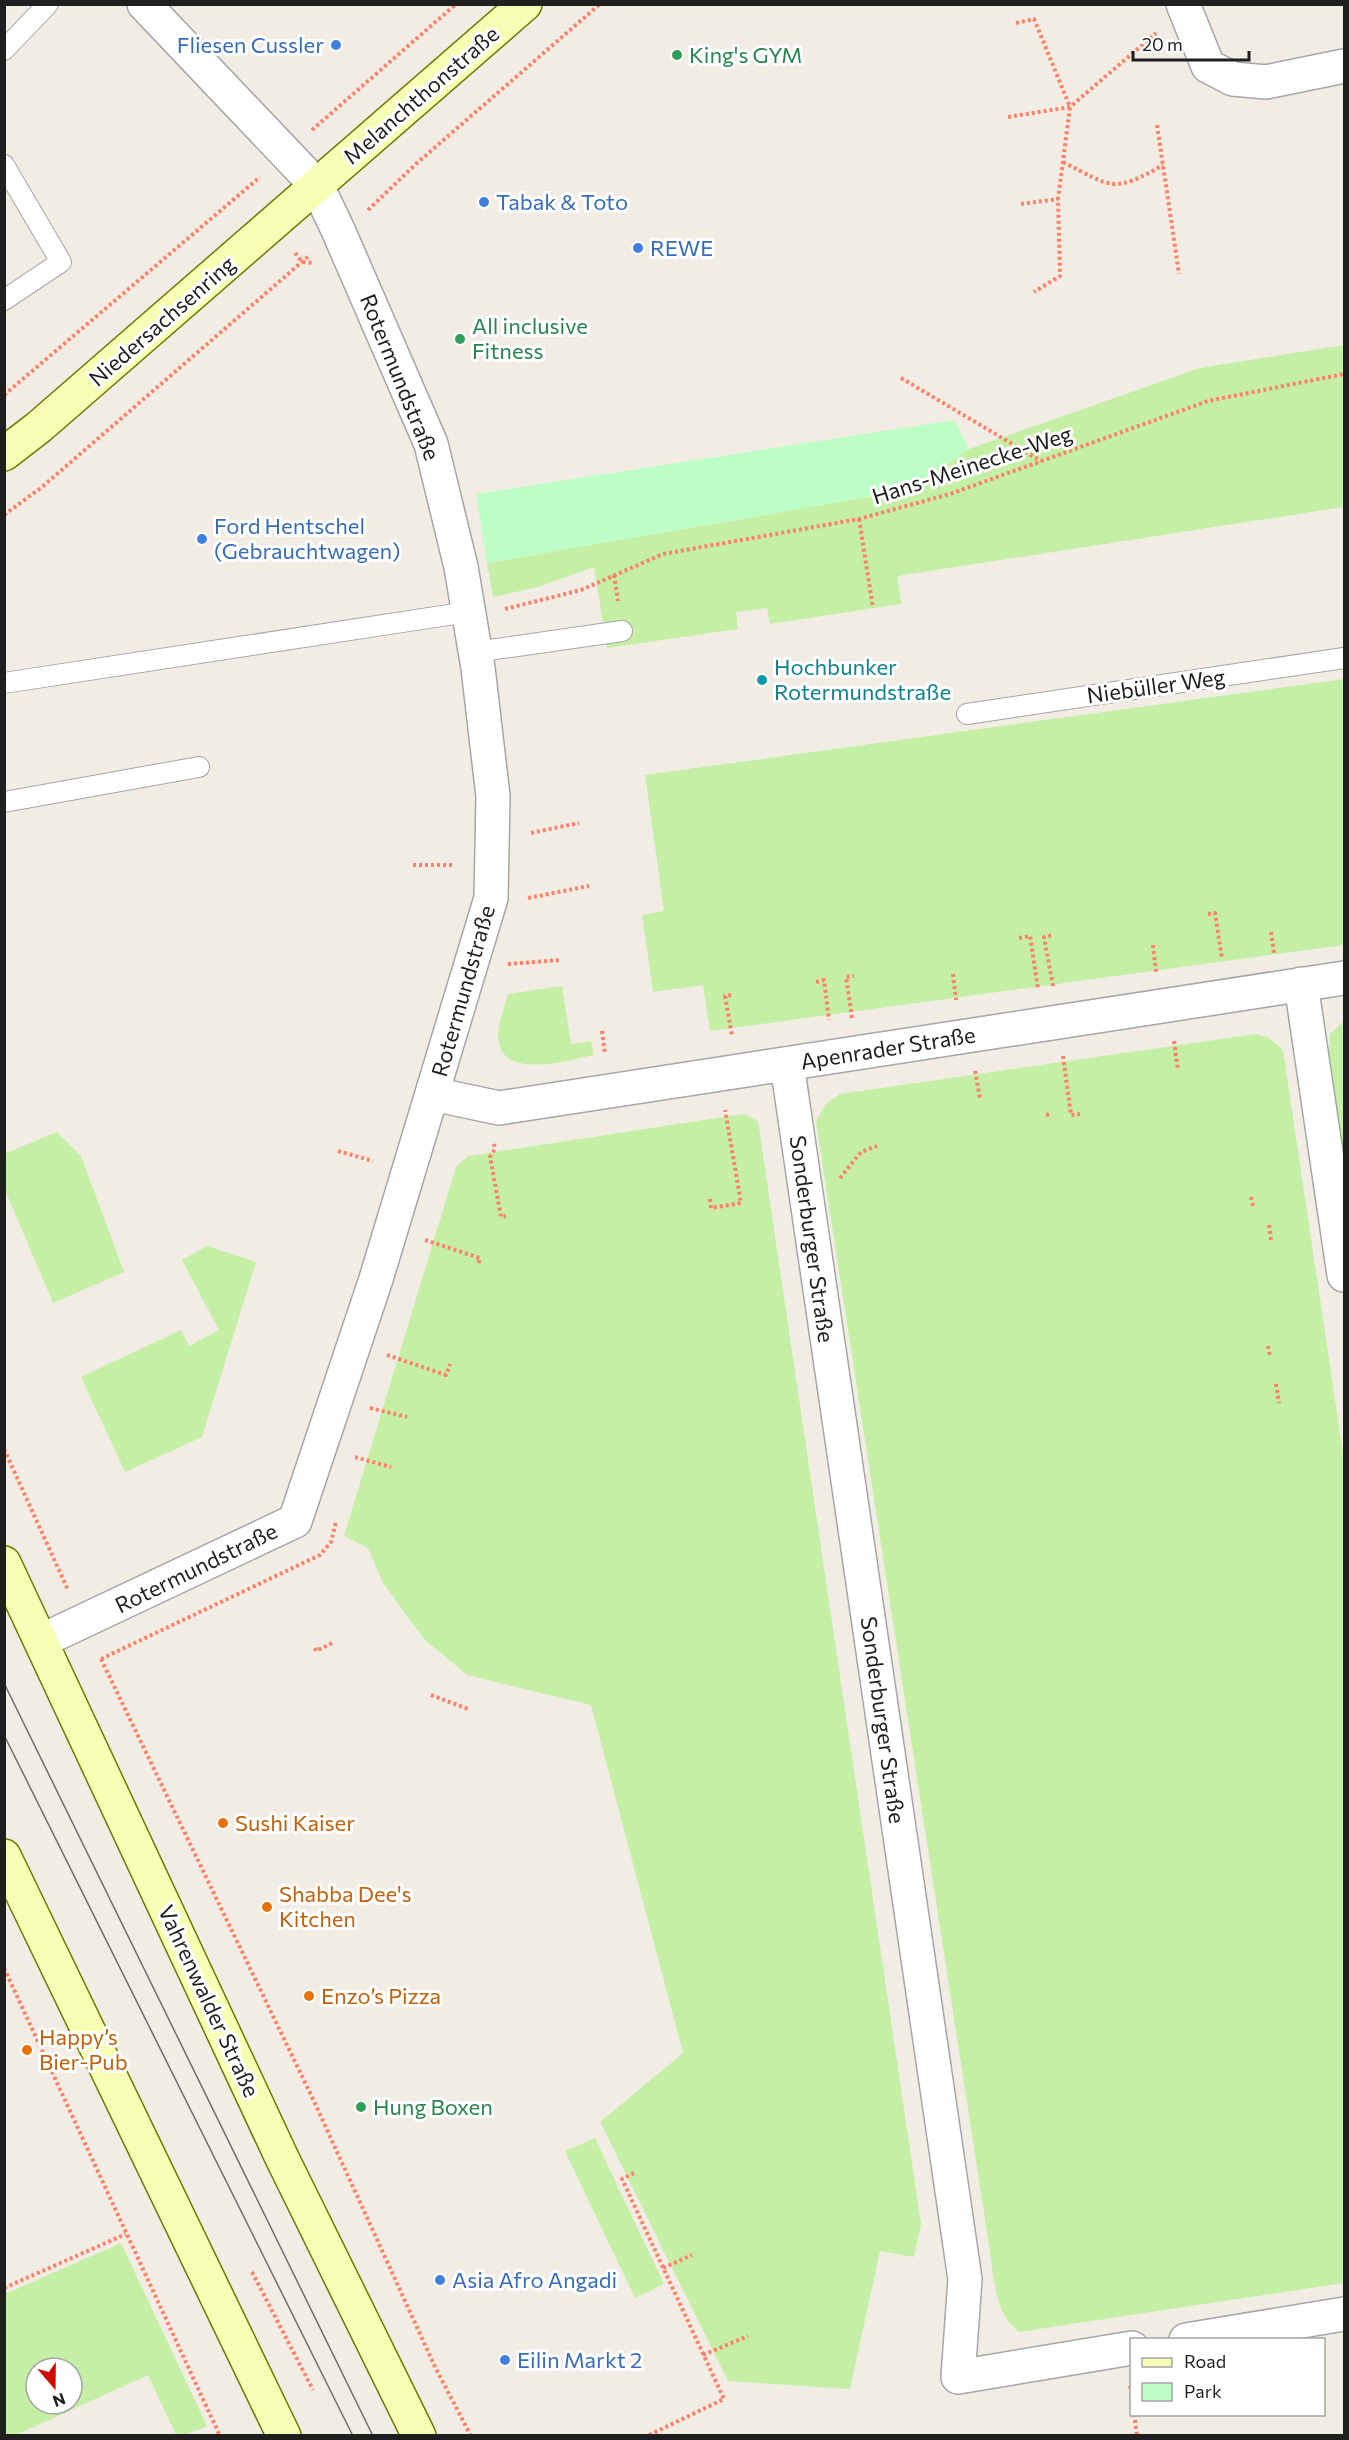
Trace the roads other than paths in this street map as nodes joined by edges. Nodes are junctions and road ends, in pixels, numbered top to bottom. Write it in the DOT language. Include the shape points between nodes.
graph roads {
  1 [pos="48,4"];
  2 [pos="144,4"];
  3 [pos="525,4"];
  4 [pos="1184,6"];
  5 [pos="4,50"];
  6 [pos="1344,66"];
  7 [pos="4,165"];
  8 [pos="317,186"];
  9 [pos="4,300"];
  10 [pos="4,454"];
  11 [pos="468,612"];
  12 [pos="622,631"];
  13 [pos="475,652"];
  14 [pos="1344,658"];
  15 [pos="4,683"];
  16 [pos="967,714"];
  17 [pos="199,767"];
  18 [pos="4,802"];
  19 [pos="1344,978"];
  20 [pos="1300,984"];
  21 [pos="787,1064"];
  22 [pos="433,1094"];
  23 [pos="1344,1275"];
  24 [pos="4,1563"];
  25 [pos="41,1641"];
  26 [pos="4,1856"];
  27 [pos="1344,2314"];
  28 [pos="1198,2338"];
  29 [pos="1130,2348"];
  30 [pos="284,2436"];
  31 [pos="419,2436"];
  1 -- 5 [label="lane"];
  2 -- 8 [label="street, Rotermundstraße"];
  3 -- 8 [label="main road, Melanchthonstraße"];
  4 -- 6 [label="street" via="1208,66 1233,79 1266,82"];
  7 -- 9 [label="lane" via="61,262"];
  8 -- 10 [label="main road, Niedersachsenring"];
  8 -- 11 [label="street, Rotermundstraße" via="431,444"];
  11 -- 13 [label="street, Rotermundstraße"];
  11 -- 15 [label="lane"];
  12 -- 13 [label="lane"];
  13 -- 22 [label="street, Rotermundstraße" via="493,796 491,898"];
  14 -- 16 [label="lane, Niebüller Weg"];
  17 -- 18 [label="lane"];
  19 -- 20 [label="street, Apenrader Straße"];
  20 -- 21 [label="street, Apenrader Straße"];
  20 -- 23 [label="street"];
  21 -- 22 [label="street, Apenrader Straße" via="499,1108"];
  21 -- 29 [label="street, Sonderburger Straße" via="965,2279 958,2377"];
  22 -- 25 [label="street, Rotermundstraße" via="295,1521"];
  24 -- 25 [label="main road, Vahrenwalder Straße"];
  25 -- 31 [label="main road, Vahrenwalder Straße" via="282,2158"];
  26 -- 30 [label="main road"];
  27 -- 28 [label="street"];
}
